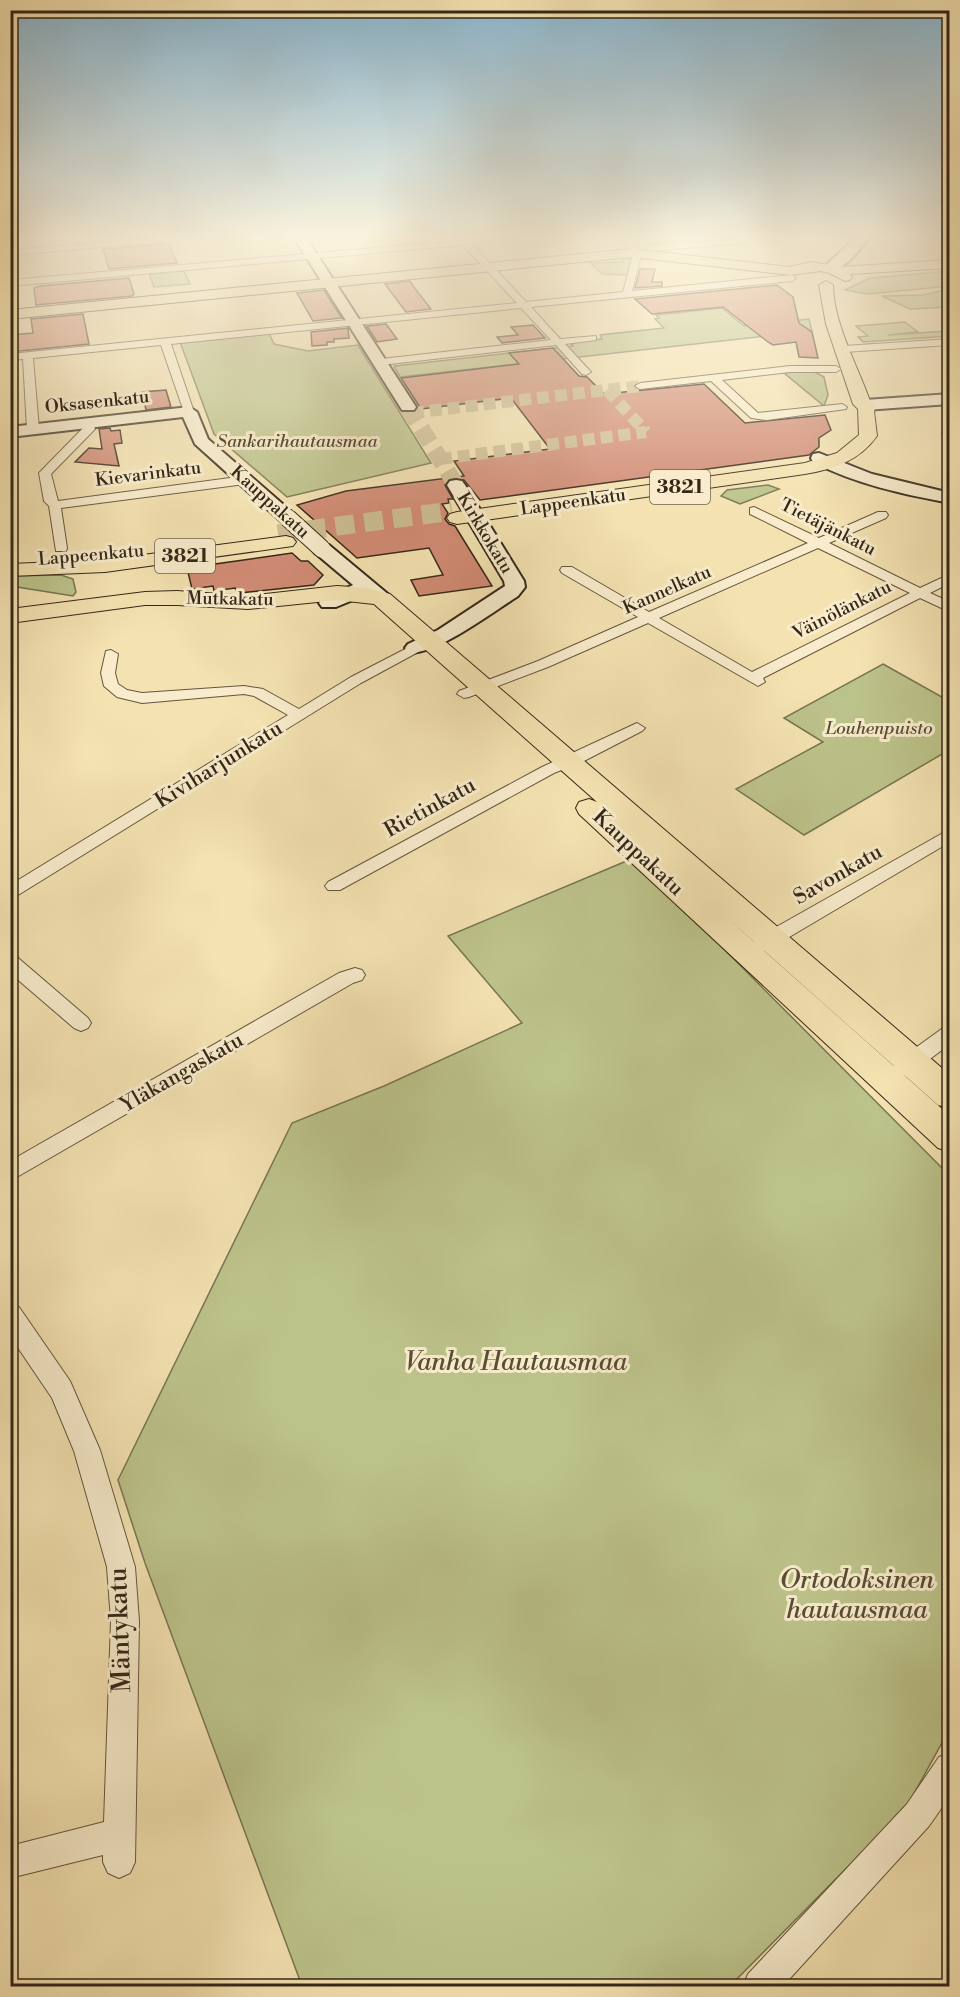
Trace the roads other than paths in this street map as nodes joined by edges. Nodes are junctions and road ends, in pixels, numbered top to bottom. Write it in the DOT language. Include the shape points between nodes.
graph roads {
  1 [pos="277,329"];
  2 [pos="359,329"];
  3 [pos="546,329"];
  4 [pos="825,329"];
  5 [pos="837,329"];
  6 [pos="593,338"];
  7 [pos="165,341"];
  8 [pos="558,342"];
  9 [pos="950,342"];
  10 [pos="844,349"];
  11 [pos="28,355"];
  12 [pos="10,357"];
  13 [pos="381,362"];
  14 [pos="836,369"];
  15 [pos="586,372"];
  16 [pos="714,378"];
  17 [pos="640,386"];
  18 [pos="950,399"];
  19 [pos="408,407"];
  20 [pos="856,407"];
  21 [pos="189,412"];
  22 [pos="88,423"];
  23 [pos="33,429"];
  24 [pos="10,432"];
  25 [pos="830,461"];
  26 [pos="245,480"];
  27 [pos="456,485"];
  28 [pos="950,491"];
  29 [pos="950,498"];
  30 [pos="55,506"];
  31 [pos="754,511"];
  32 [pos="463,513"];
  33 [pos="882,515"];
  34 [pos="284,531"];
  35 [pos="819,543"];
  36 [pos="61,548"];
  37 [pos="10,561"];
  38 [pos="95,562"];
  39 [pos="10,570"];
  40 [pos="567,570"];
  41 [pos="950,578"];
  42 [pos="919,593"];
  43 [pos="355,596"];
  44 [pos="86,608"];
  45 [pos="950,608"];
  46 [pos="10,616"];
  47 [pos="648,619"];
  48 [pos="423,645"];
  49 [pos="111,654"];
  50 [pos="474,690"];
  51 [pos="299,715"];
  52 [pos="637,728"];
  53 [pos="558,766"];
  54 [pos="950,834"];
  55 [pos="334,886"];
  56 [pos="10,894"];
  57 [pos="759,946"];
  58 [pos="10,962"];
  59 [pos="355,975"];
  60 [pos="81,1023"];
  61 [pos="950,1033"];
  62 [pos="912,1062"];
  63 [pos="886,1080"];
  64 [pos="950,1095"];
  65 [pos="950,1138"];
  66 [pos="10,1172"];
  67 [pos="10,1315"];
  68 [pos="950,1768"];
  69 [pos="10,1862"];
  70 [pos="760,1986"];
  1 -- 7 [label="street"];
  2 -- 13 [label="street"];
  3 -- 8 [label="street"];
  4 -- 14 [label="main road"];
  5 -- 10 [label="main road"];
  6 -- 8 [label="street"];
  7 -- 11 [label="street"];
  7 -- 21 [label="street, Kauppakatu"];
  8 -- 13 [label="street"];
  8 -- 15 [label="street"];
  9 -- 10 [label="street"];
  10 -- 20 [label="main road"];
  11 -- 12 [label="street"];
  11 -- 23 [label="street"];
  13 -- 19 [label="street"];
  14 -- 16 [label="street" via="790,369"];
  14 -- 20 [label="main road"];
  16 -- 17 [label="street"];
  16 -- 20 [label="street" via="755,416"];
  18 -- 20 [label="street" via="897,407"];
  20 -- 25 [label="main road" via="868,436 857,449"];
  21 -- 22 [label="street, Oksasenkatu"];
  21 -- 26 [label="street, Kauppakatu" via="201,441"];
  22 -- 23 [label="street, Oksasenkatu"];
  22 -- 30 [label="street" via="89,429 45,473 50,501"];
  23 -- 24 [label="street, Oksasenkatu"];
  25 -- 28 [label="street"];
  25 -- 29 [label="street" via="890,485"];
  25 -- 32 [label="main road, Lappeenkatu / 3821"];
  26 -- 30 [label="street, Kievarinkatu"];
  26 -- 34 [label="street, Kauppakatu"];
  27 -- 32 [label="street, Kirkkokatu"];
  30 -- 36 [label="street"];
  31 -- 35 [label="street, Tietäjänkatu"];
  32 -- 48 [label="street, Kirkkokatu" via="515,587"];
  33 -- 35 [label="street, Kannelkatu"];
  34 -- 38 [label="main road, Lappeenkatu / 3821"];
  34 -- 43 [label="street, Kauppakatu, bridge" via="322,549 337,563"];
  35 -- 42 [label="street, Tietäjänkatu"];
  35 -- 47 [label="street, Kannelkatu"];
  37 -- 38 [label="main road, Lappeenkatu / 3821"];
  38 -- 39 [label="main road, Lappeenkatu / 3821"];
  38 -- 44 [label="main road"];
  40 -- 47 [label="street"];
  41 -- 42 [label="street, Väinölänkatu"];
  42 -- 45 [label="street, Tietäjänkatu"];
  42 -- 47 [label="street, Väinölänkatu" via="755,680"];
  43 -- 44 [label="main road, Mutkakatu" via="251,610 151,605"];
  43 -- 48 [label="main road, Kauppakatu"];
  44 -- 46 [label="main road, Mutkakatu"];
  47 -- 50 [label="street, Kannelkatu"];
  48 -- 50 [label="main road, Kauppakatu"];
  48 -- 51 [label="street, Kiviharjunkatu"];
  49 -- 51 [label="street" via="111,686 122,694 142,698 244,690 258,692"];
  50 -- 53 [label="main road, Kauppakatu"];
  51 -- 56 [label="street, Kiviharjunkatu"];
  52 -- 53 [label="street"];
  53 -- 55 [label="street, Rietinkatu"];
  53 -- 57 [label="main road, Kauppakatu"];
  54 -- 57 [label="street, Savonkatu"];
  57 -- 62 [label="main road, Kauppakatu"];
  57 -- 63 [label="main road, Kauppakatu"];
  58 -- 60 [label="street"];
  59 -- 66 [label="street, Yläkangaskatu"];
  61 -- 62 [label="street"];
  62 -- 63 [label="street"];
  62 -- 64 [label="main road, Kauppakatu"];
  63 -- 65 [label="main road, Kauppakatu"];
  67 -- 69 [label="street, Mäntykatu" via="61,1390 87,1450 121,1567 125,1621 119,1849"];
  68 -- 70 [label="street" via="918,1815"];
}
